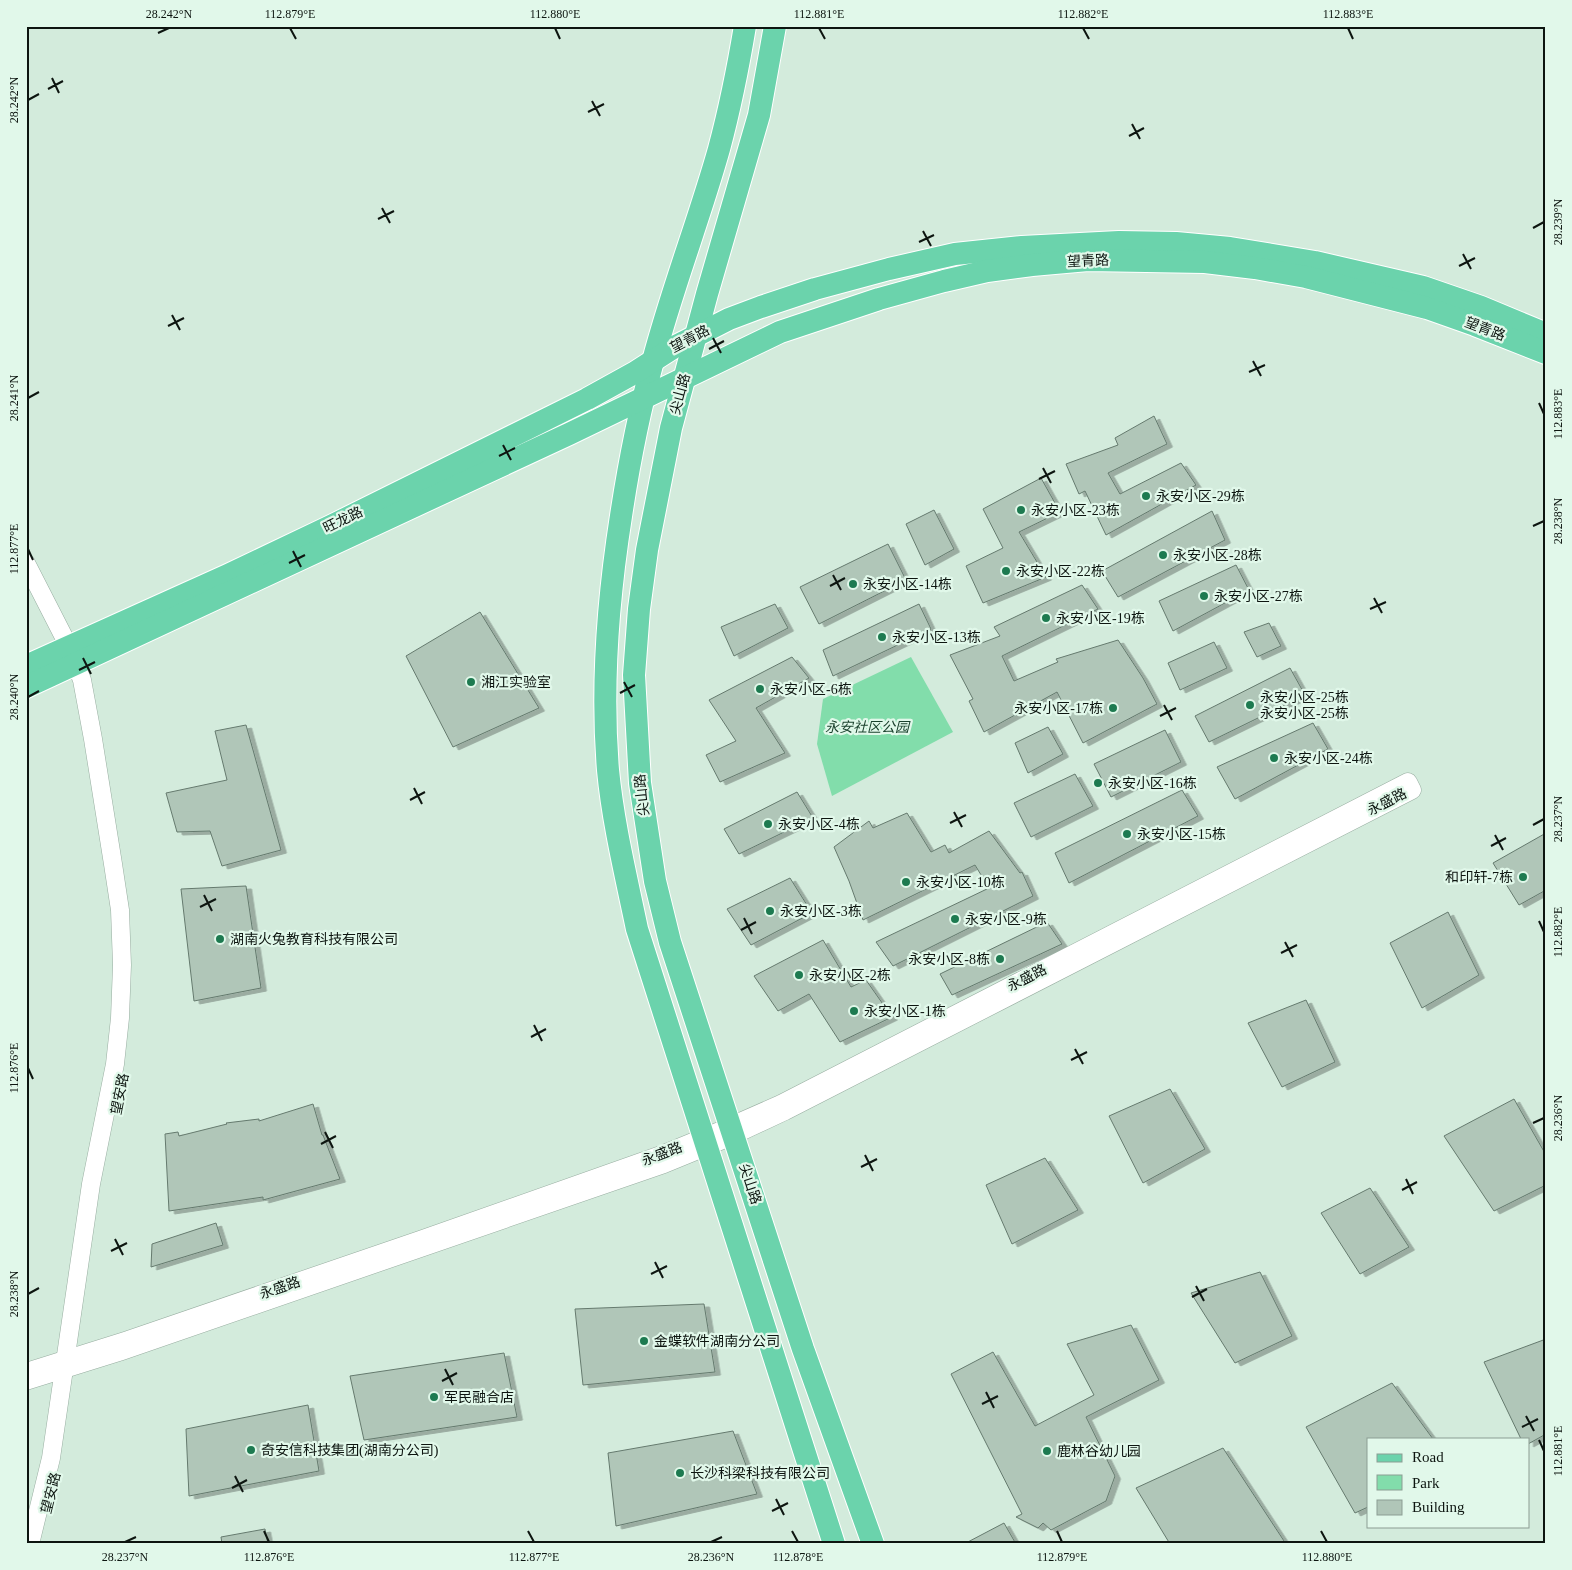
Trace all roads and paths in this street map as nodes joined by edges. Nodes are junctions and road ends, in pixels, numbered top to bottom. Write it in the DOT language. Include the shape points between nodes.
graph roads {
  1 [pos="745,26"];
  2 [pos="775,26"];
  3 [pos="1546,334"];
  4 [pos="696,335"];
  5 [pos="1546,353"];
  6 [pos="653,360"];
  7 [pos="685,378"];
  8 [pos="643,399"];
  9 [pos="26,563"];
  10 [pos="77,653"];
  11 [pos="26,666"];
  12 [pos="26,687"];
  13 [pos="732,1131"];
  14 [pos="705,1142"];
  15 [pos="69,1363"];
  16 [pos="26,1372"];
  17 [pos="26,1381"];
  18 [pos="30,1544"];
  19 [pos="39,1544"];
  20 [pos="834,1544"];
  21 [pos="874,1544"];
  1 -- 6 [label="main road" via="718,151"];
  2 -- 4 [label="main road, 尖山路" via="759,115"];
  3 -- 4 [label="main road, 望青路" via="1423,287 1342,268 1230,248 1119,242 955,254 797,295"];
  4 -- 6 [label="main road, 望青路"];
  4 -- 7 [label="main road, 尖山路"];
  5 -- 7 [label="main road, 望青路" via="1427,308 1306,277 1205,262 1088,260 987,271 879,299 780,332"];
  6 -- 8 [label="main road"];
  6 -- 10 [label="main road, 旺龙路" via="587,399 228,575"];
  7 -- 8 [label="main road, 望青路"];
  7 -- 13 [label="main road, 尖山路" via="644,570 634,675 637,743 644,816 655,881 670,942"];
  8 -- 10 [label="main road, 旺龙路"];
  8 -- 14 [label="main road" via="632,450 610,600 606,699 608,773 637,929"];
  9 -- 10 [label="street, 望安路"];
  10 -- 11 [label="main road, 旺龙路"];
  10 -- 12 [label="main road, 旺龙路"];
  10 -- 15 [label="street, 望安路" via="120,910 122,965 115,1064 90,1184"];
  13 -- 13 [label="street, 永盛路" via="786,1111 1412,790 1408,782"];
  13 -- 14 [label="street, 永盛路"];
  13 -- 21 [label="main road, 尖山路" via="803,1349"];
  14 -- 15 [label="street, 永盛路"];
  14 -- 20 [label="main road"];
  15 -- 16 [label="street, 永盛路"];
  15 -- 17 [label="street, 永盛路"];
  15 -- 18 [label="street, 望安路"];
  15 -- 19 [label="street, 望安路" via="59,1460"];
}
